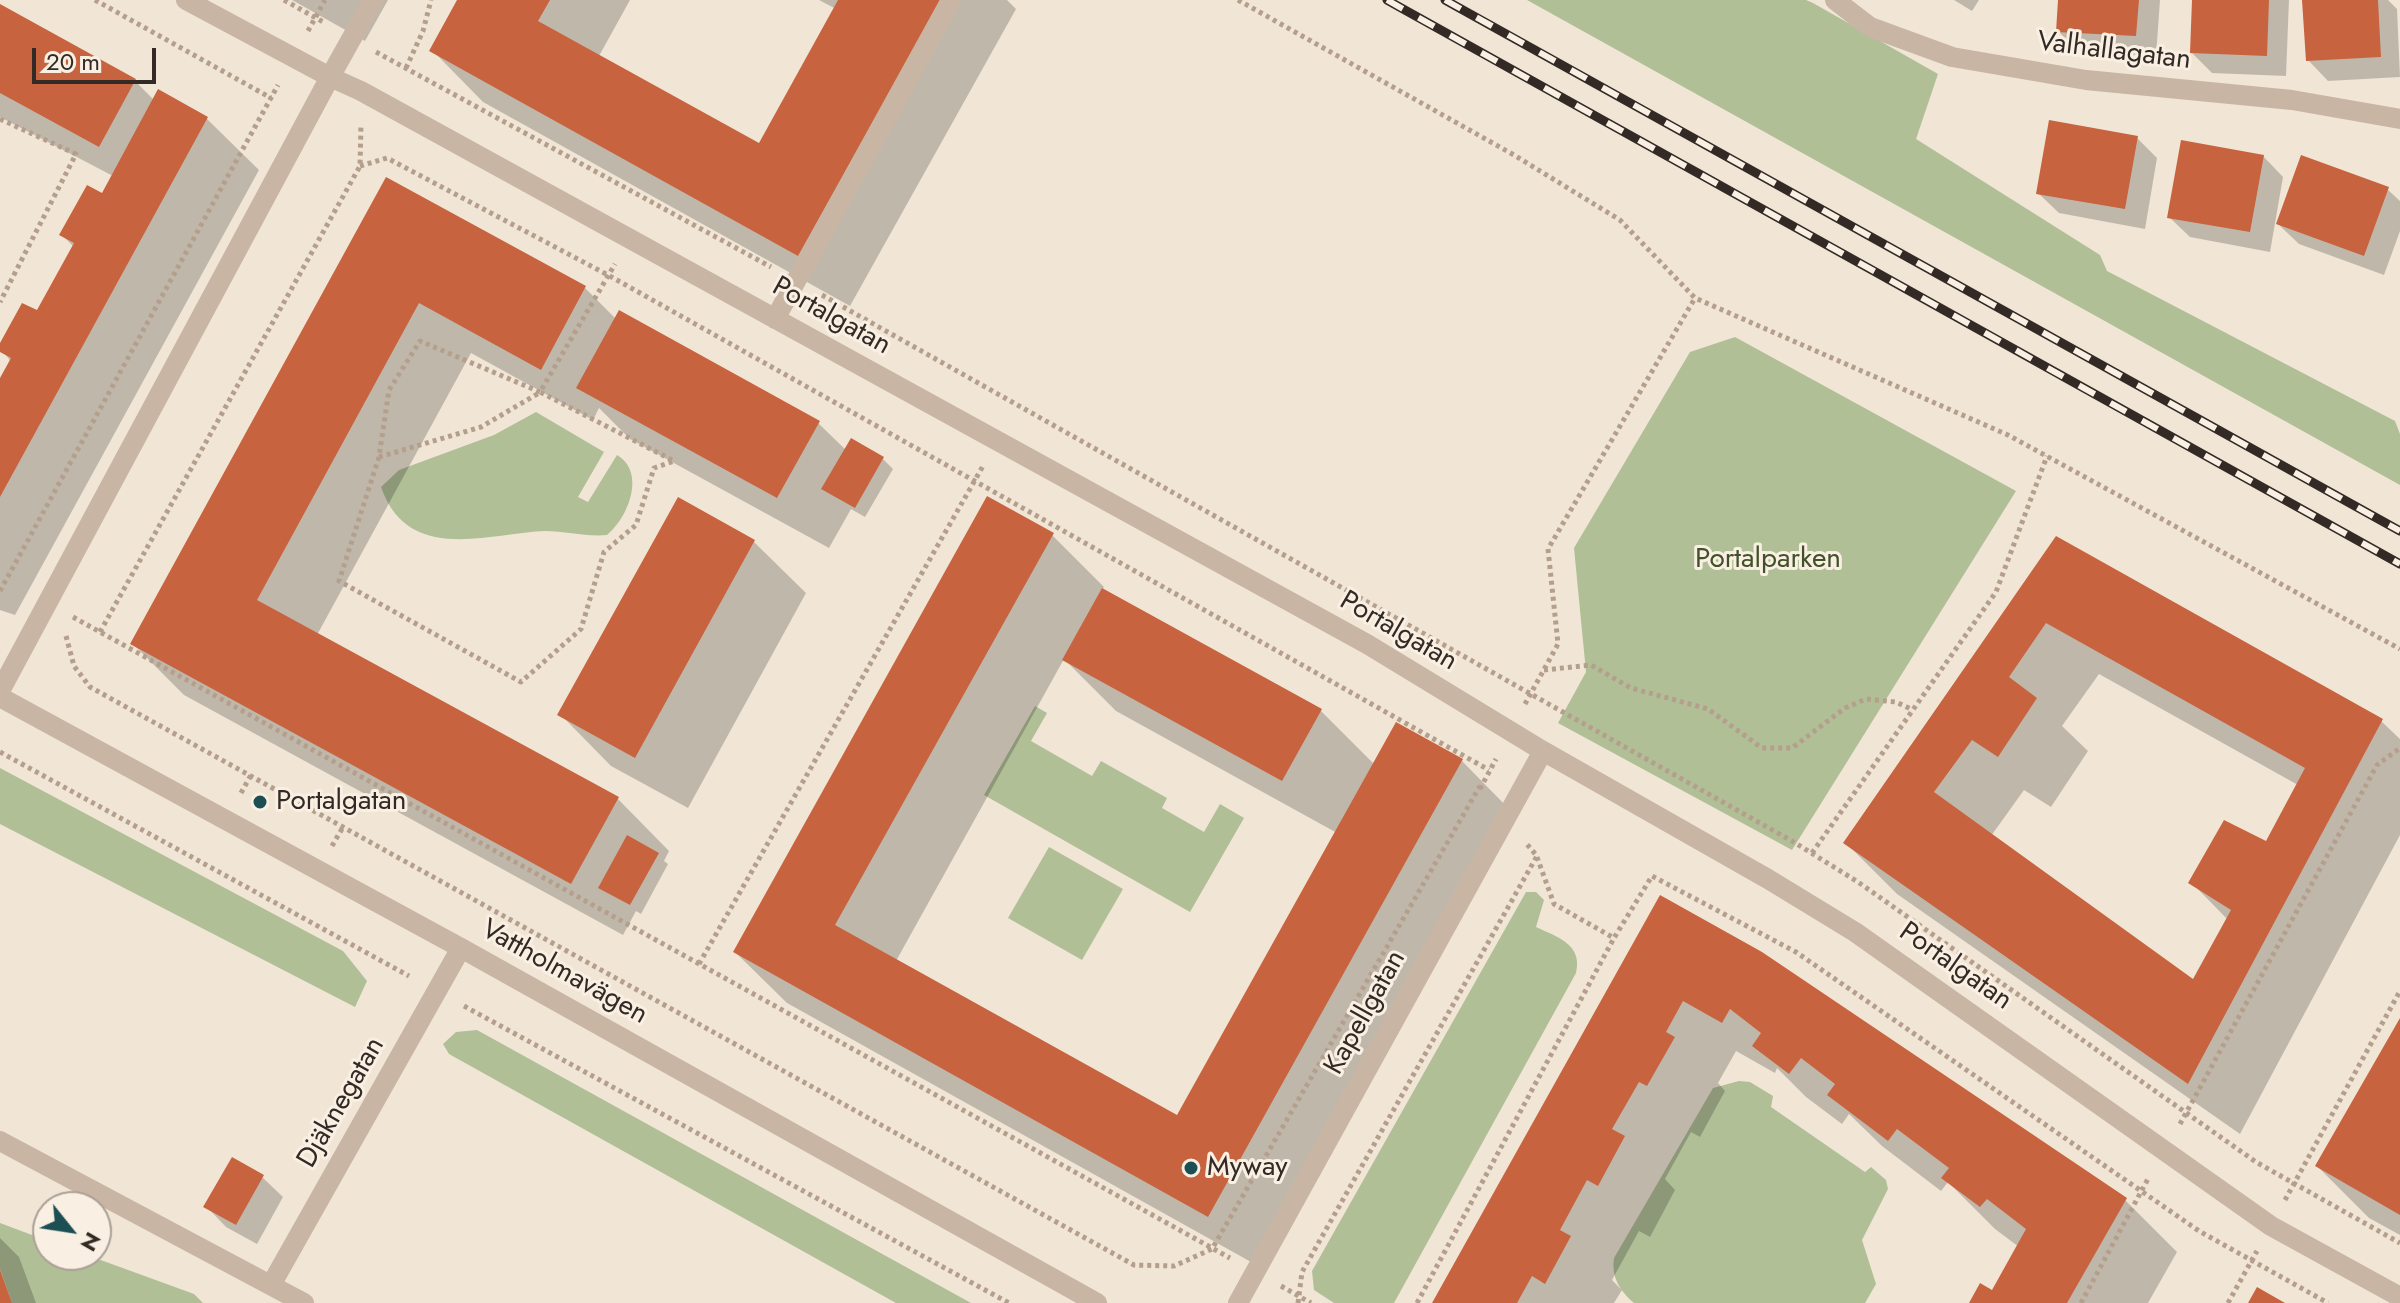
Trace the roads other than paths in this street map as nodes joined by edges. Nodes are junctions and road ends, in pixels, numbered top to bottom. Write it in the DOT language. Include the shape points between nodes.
graph roads {
  1 [pos="186,0"];
  2 [pos="373,0"];
  3 [pos="951,0"];
  4 [pos="1835,0"];
  5 [pos="330,77"];
  6 [pos="2400,119"];
  7 [pos="775,319"];
  8 [pos="0,691"];
  9 [pos="0,697"];
  10 [pos="1543,751"];
  11 [pos="461,948"];
  12 [pos="0,1141"];
  13 [pos="271,1285"];
  14 [pos="2400,1297"];
  15 [pos="304,1303"];
  16 [pos="1097,1303"];
  17 [pos="1238,1303"];
  1 -- 5 [label="street, Portalgatan"];
  2 -- 5 [label="street"];
  3 -- 7 [label="street"];
  4 -- 6 [label="street, Valhallagatan" via="1870,27 1952,57 2086,80 2292,100"];
  5 -- 7 [label="street, Portalgatan"];
  5 -- 8 [label="street"];
  7 -- 10 [label="street, Portalgatan" via="1367,644"];
  9 -- 11 [label="street, Vattholmavägen"];
  10 -- 14 [label="street, Portalgatan" via="1855,932 2271,1226"];
  10 -- 17 [label="street, Kapellgatan"];
  11 -- 13 [label="street, Djäknegatan"];
  11 -- 16 [label="street, Vattholmavägen"];
  12 -- 13 [label="street"];
  13 -- 15 [label="street"];
}
